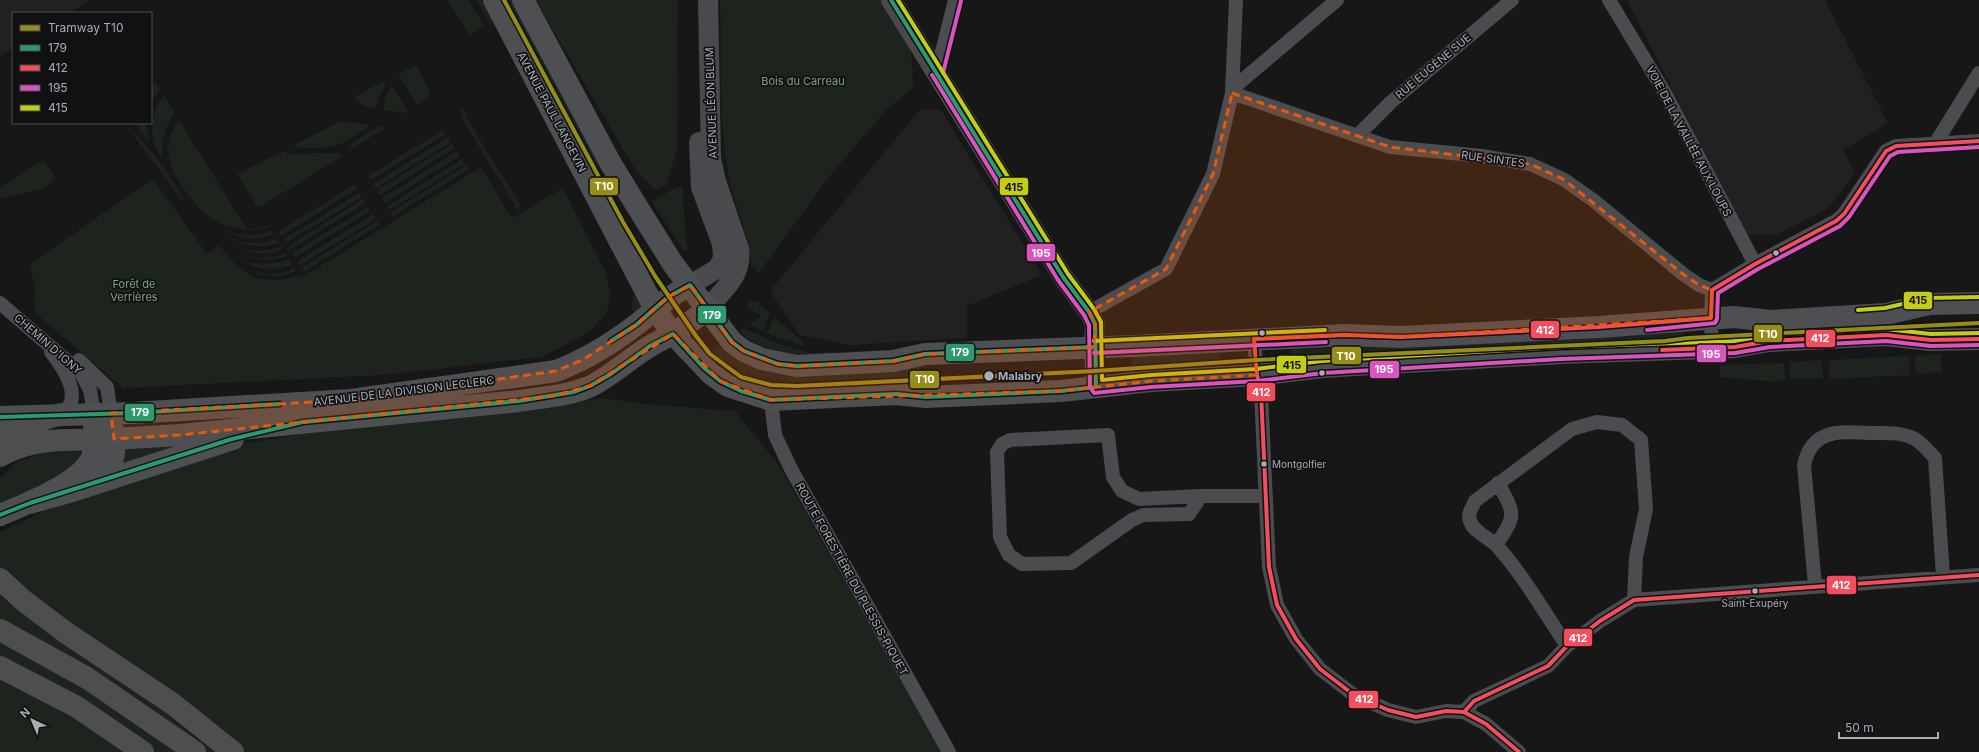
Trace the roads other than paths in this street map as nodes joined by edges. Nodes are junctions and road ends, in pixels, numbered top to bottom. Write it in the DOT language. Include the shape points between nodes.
graph roads {
  1 [pos="494,0"];
  2 [pos="522,0"];
  3 [pos="696,0"];
  4 [pos="708,0"];
  5 [pos="892,0"];
  6 [pos="955,0"];
  7 [pos="1236,0"];
  8 [pos="1337,0"];
  9 [pos="1512,0"];
  10 [pos="1609,0"];
  11 [pos="937,72"];
  12 [pos="1979,73"];
  13 [pos="1232,91"];
  14 [pos="1357,136"];
  15 [pos="1979,141"];
  16 [pos="1935,144"];
  17 [pos="1755,264"];
  18 [pos="690,285"];
  19 [pos="1712,290"];
  20 [pos="714,300"];
  21 [pos="0,303"];
  22 [pos="1979,303"];
  23 [pos="655,309"];
  24 [pos="1090,312"];
  25 [pos="14,315"];
  26 [pos="1711,318"];
  27 [pos="33,331"];
  28 [pos="673,334"];
  29 [pos="1254,339"];
  30 [pos="1979,339"];
  31 [pos="1094,347"];
  32 [pos="1712,348"];
  33 [pos="1257,375"];
  34 [pos="1096,387"];
  35 [pos="772,400"];
  36 [pos="103,413"];
  37 [pos="61,414"];
  38 [pos="0,417"];
  39 [pos="303,422"];
  40 [pos="0,433"];
  41 [pos="104,439"];
  42 [pos="0,456"];
  43 [pos="1498,483"];
  44 [pos="69,492"];
  45 [pos="1201,496"];
  46 [pos="1266,496"];
  47 [pos="30,503"];
  48 [pos="0,515"];
  49 [pos="1496,545"];
  50 [pos="1979,575"];
  51 [pos="1943,576"];
  52 [pos="0,579"];
  53 [pos="1815,585"];
  54 [pos="1634,600"];
  55 [pos="0,630"];
  56 [pos="1567,646"];
  57 [pos="0,667"];
  58 [pos="0,684"];
  59 [pos="1464,712"];
  60 [pos="133,752"];
  61 [pos="143,752"];
  62 [pos="195,752"];
  63 [pos="232,752"];
  64 [pos="949,752"];
  65 [pos="1519,752"];
  1 -- 23 [label="main road, AVENUE PAUL LANGEVIN"];
  2 -- 18 [label="main road" via="611,164 673,264"];
  3 -- 18 [label="main road, AVENUE LÉON BLUM" via="699,172 704,198 722,244 723,255 719,266 709,275"];
  4 -- 20 [label="main road, AVENUE LÉON BLUM" via="711,158 740,258 732,281"];
  5 -- 11 [label="main road"];
  6 -- 11 [label="street"];
  7 -- 13 [label="street"];
  8 -- 13 [label="street"];
  9 -- 14 [label="street, RUE EUGÈNE SUE" via="1391,102"];
  10 -- 17 [label="street, VOIE DE LA VALLÉE AUX LOUPS" via="1665,93"];
  11 -- 24 [label="main road" via="1063,277"];
  12 -- 16 [label="street"];
  13 -- 14 [label="street, RUE SINTES"];
  13 -- 24 [label="street" via="1213,174 1166,269"];
  14 -- 19 [label="street, RUE SINTES" via="1390,147 1482,156 1530,164 1563,179 1593,200 1683,274 1698,285"];
  15 -- 16 [label="street"];
  16 -- 17 [label="street" via="1896,146 1886,151 1836,222"];
  17 -- 19 [label="street"];
  18 -- 20 [label="main road"];
  18 -- 23 [label="main road, AVENUE DE LA DIVISION LECLERC" via="674,293"];
  19 -- 26 [label="street"];
  20 -- 28 [label="main road" via="694,321"];
  20 -- 31 [label="main road" via="726,334 732,342 750,354 778,364 796,366 893,360 925,354"];
  21 -- 25 [label="street, CHEMIN D'IGNY"];
  22 -- 26 [label="main road" via="1929,304 1886,314 1770,321 1734,317"];
  23 -- 28 [label="main road, AVENUE PAUL LANGEVIN"];
  23 -- 36 [label="main road, AVENUE DE LA DIVISION LECLERC" via="636,325 584,359 556,371 351,400"];
  24 -- 31 [label="main road" via="1095,324"];
  25 -- 27 [label="street, CHEMIN D'IGNY"];
  25 -- 36 [label="street" via="55,340 100,379 108,391"];
  26 -- 29 [label="main road" via="1599,327 1409,336 1345,335"];
  26 -- 32 [label="street"];
  27 -- 36 [label="street, CHEMIN D'IGNY" via="74,365 85,378"];
  27 -- 37 [label="street" via="63,369 72,390 72,403"];
  28 -- 35 [label="main road, AVENUE PAUL LANGEVIN" via="711,374 728,386"];
  28 -- 39 [label="main road, AVENUE DE LA DIVISION LECLERC" via="650,346 611,374 574,392 489,404"];
  29 -- 31 [label="main road"];
  29 -- 33 [label="street"];
  30 -- 32 [label="main road" via="1931,340 1886,335 1769,341"];
  31 -- 34 [label="main road"];
  32 -- 33 [label="main road" via="1561,353 1322,367"];
  33 -- 34 [label="main road"];
  33 -- 46 [label="street" via="1261,392"];
  34 -- 35 [label="main road" via="926,397 896,394"];
  35 -- 64 [label="street, ROUTE FORESTIÈRE DU PLESSIS-PIQUET" via="775,435 791,469"];
  36 -- 37 [label="main road, AVENUE DE LA DIVISION LECLERC"];
  36 -- 41 [label="main road"];
  37 -- 38 [label="main road, AVENUE DE LA DIVISION LECLERC"];
  37 -- 40 [label="highway"];
  39 -- 41 [label="main road, AVENUE DE LA DIVISION LECLERC" via="180,435"];
  39 -- 44 [label="main road" via="224,441"];
  41 -- 42 [label="highway" via="39,442 12,449"];
  41 -- 44 [label="main road" via="114,457 109,468"];
  41 -- 47 [label="main road" via="91,459 72,479"];
  43 -- 49 [label="street" via="1511,506 1512,517 1509,527"];
  43 -- 49 [label="street" via="1475,502 1469,514 1470,522 1476,529"];
  43 -- 54 [label="street" via="1572,429 1597,422 1622,425 1641,440 1646,509 1636,557"];
  44 -- 47 [label="main road"];
  45 -- 45 [label="street" via="1139,499 1122,491 1113,478 1108,435 1010,440 1002,444 997,452 1000,537 1009,556 1022,564 1071,563 1143,515 1189,514"];
  45 -- 46 [label="street"];
  46 -- 59 [label="street" via="1269,567 1277,605 1296,639 1320,669 1354,695 1388,710 1416,717 1446,711"];
  47 -- 48 [label="main road"];
  49 -- 56 [label="street" via="1530,589"];
  50 -- 51 [label="street"];
  51 -- 53 [label="street"];
  51 -- 53 [label="street" via="1935,458 1916,439 1896,434 1836,432 1820,439 1807,451 1804,465"];
  52 -- 63 [label="highway" via="24,601 172,704"];
  53 -- 54 [label="street"];
  54 -- 56 [label="street"];
  55 -- 62 [label="highway" via="87,678"];
  56 -- 59 [label="street" via="1548,666 1474,701"];
  57 -- 61 [label="highway" via="77,707"];
  58 -- 60 [label="highway" via="73,720 125,751"];
  59 -- 65 [label="street" via="1486,724"];
}
